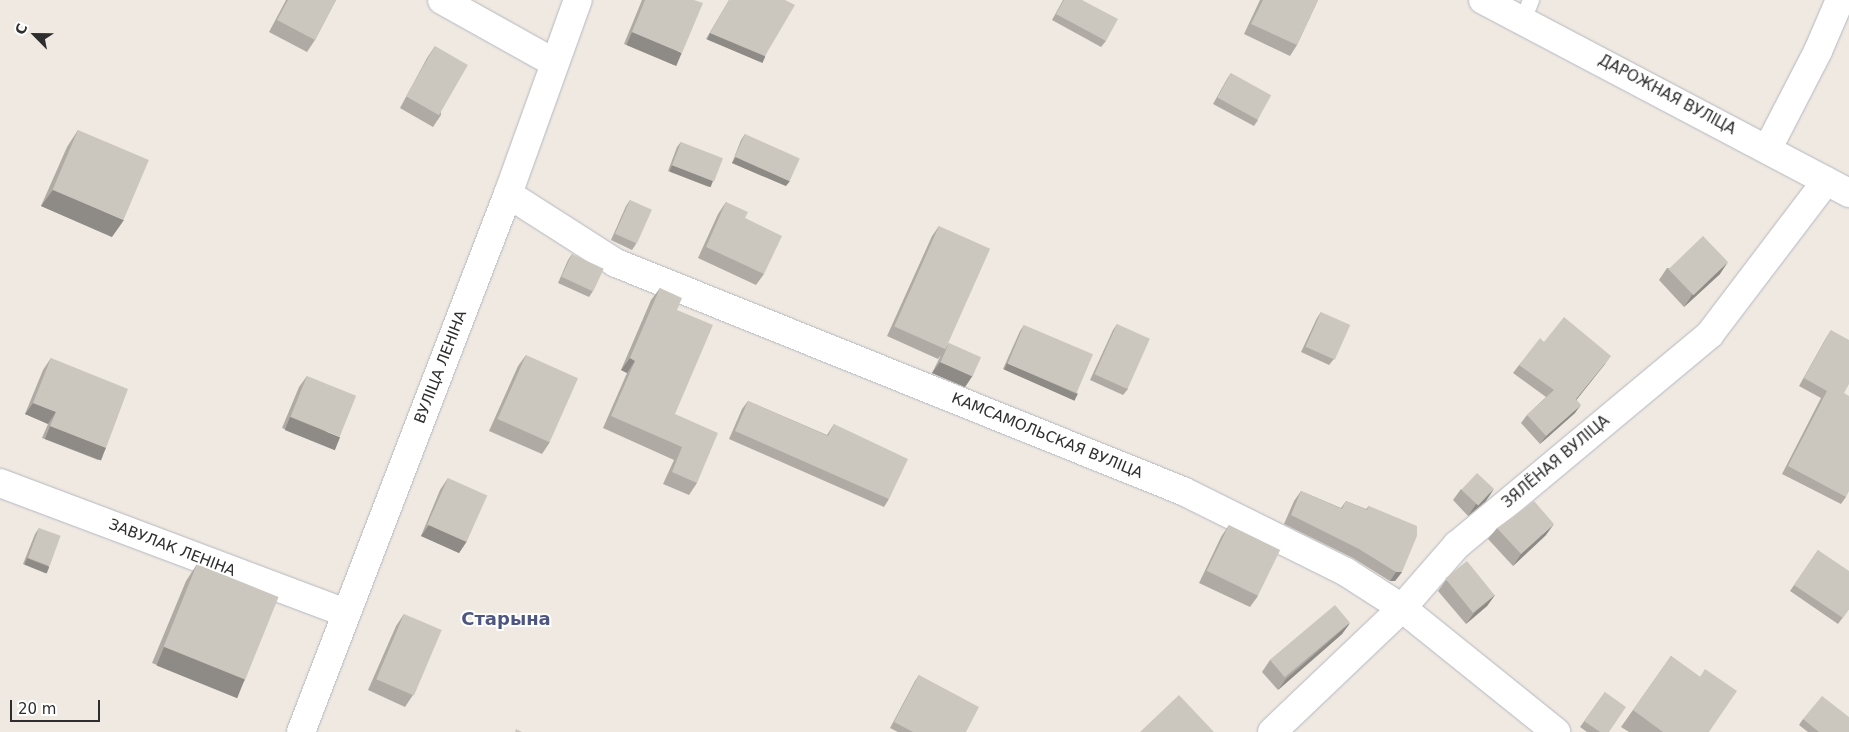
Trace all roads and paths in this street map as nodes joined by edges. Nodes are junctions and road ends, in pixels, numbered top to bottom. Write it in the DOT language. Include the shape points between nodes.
graph roads {
  1 [pos="442,0"];
  2 [pos="578,0"];
  3 [pos="1483,0"];
  4 [pos="1840,0"];
  5 [pos="1527,10"];
  6 [pos="554,62"];
  7 [pos="1768,148"];
  8 [pos="1837,187"];
  9 [pos="508,194"];
  10 [pos="0,483"];
  11 [pos="1402,608"];
  12 [pos="345,613"];
  13 [pos="301,732"];
  14 [pos="1272,732"];
  15 [pos="1556,732"];
  1 -- 6 [label="street"];
  2 -- 6 [label="street, ВУЛІЦА ЛЕНІНА"];
  3 -- 5 [label="street, ДАРОЖНАЯ ВУЛІЦА"];
  4 -- 7 [label="street" via="1818,51"];
  5 -- 7 [label="street, ДАРОЖНАЯ ВУЛІЦА"];
  6 -- 9 [label="street, ВУЛІЦА ЛЕНІНА"];
  7 -- 8 [label="street, ДАРОЖНАЯ ВУЛІЦА"];
  8 -- 11 [label="street, ЗЯЛЁНАЯ ВУЛІЦА" via="1710,334 1457,544"];
  9 -- 11 [label="street, КАМСАМОЛЬСКАЯ ВУЛІЦА" via="616,264 1183,491 1346,572"];
  9 -- 12 [label="street, ВУЛІЦА ЛЕНІНА"];
  10 -- 12 [label="street, ЗАВУЛАК ЛЕНІНА"];
  11 -- 14 [label="street, ЗЯЛЁНАЯ ВУЛІЦА"];
  11 -- 15 [label="street, КАМСАМОЛЬСКАЯ ВУЛІЦА"];
  12 -- 13 [label="street, ВУЛІЦА ЛЕНІНА"];
}
